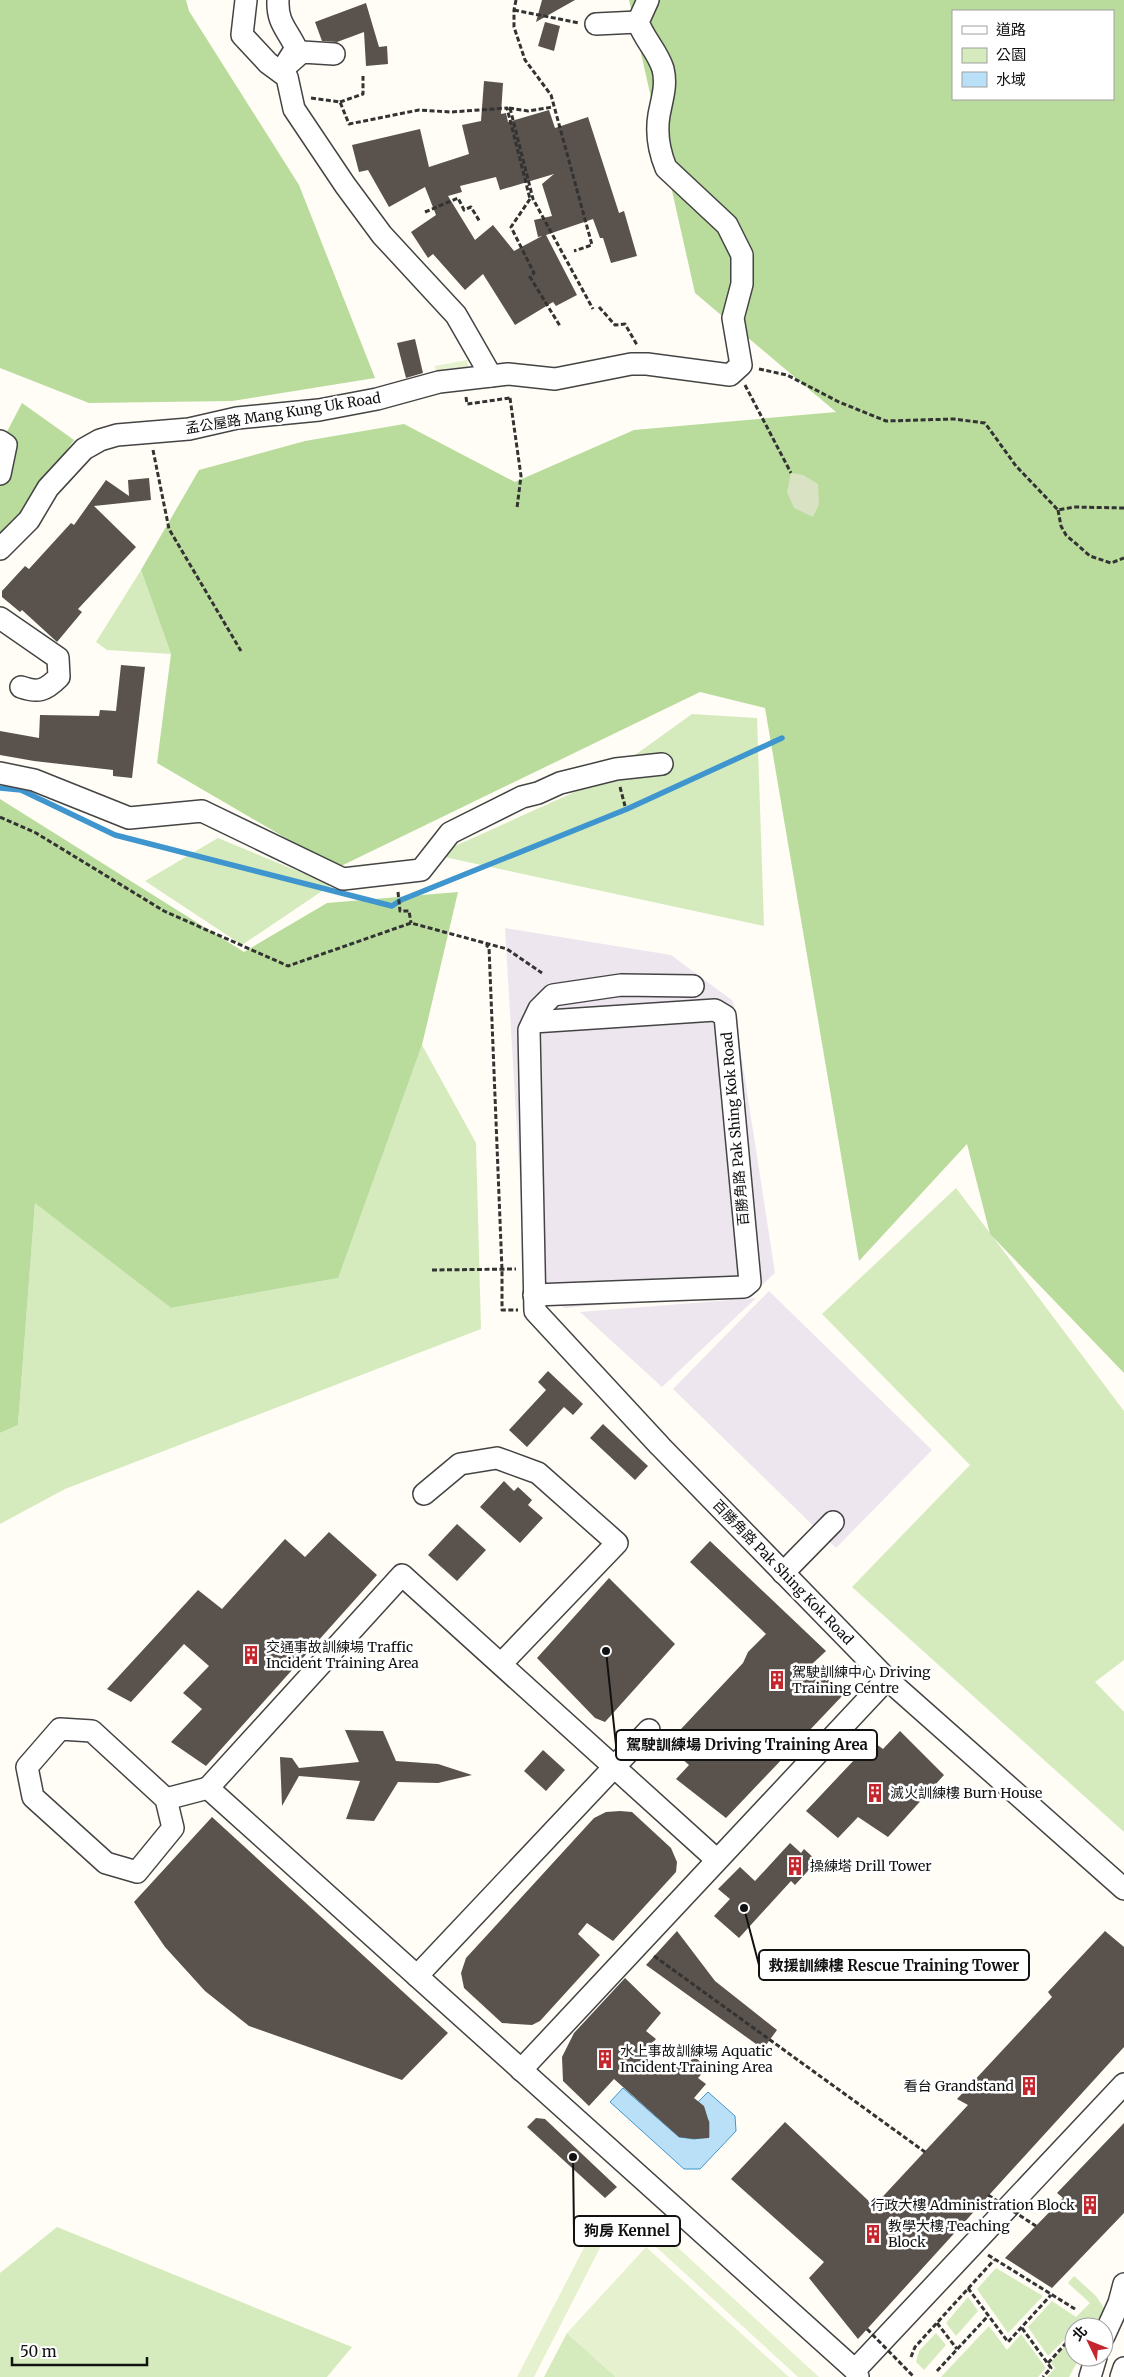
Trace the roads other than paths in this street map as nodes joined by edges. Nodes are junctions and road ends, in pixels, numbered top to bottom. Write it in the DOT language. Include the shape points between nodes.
graph roads {
  1 [pos="246,0"];
  2 [pos="278,0"];
  3 [pos="648,0"];
  4 [pos="638,22"];
  5 [pos="586,24"];
  6 [pos="334,54"];
  7 [pos="281,68"];
  8 [pos="491,376"];
  9 [pos="0,441"];
  10 [pos="0,474"];
  11 [pos="0,550"];
  12 [pos="0,618"];
  13 [pos="20,687"];
  14 [pos="662,764"];
  15 [pos="0,773"];
  16 [pos="693,986"];
  17 [pos="533,1022"];
  18 [pos="534,1296"];
  19 [pos="424,1494"];
  20 [pos="833,1522"];
  21 [pos="783,1573"];
  22 [pos="501,1664"];
  23 [pos="887,1679"];
  24 [pos="649,1730"];
  25 [pos="613,1766"];
  26 [pos="208,1788"];
  27 [pos="166,1799"];
  28 [pos="717,1860"];
  29 [pos="1124,1889"];
  30 [pos="417,1976"];
  31 [pos="521,2070"];
  32 [pos="1124,2084"];
  33 [pos="1124,2284"];
  34 [pos="1113,2317"];
  35 [pos="1124,2368"];
  36 [pos="857,2374"];
  37 [pos="1121,2377"];
  1 -- 7 [label="street" via="242,35 268,63"];
  2 -- 7 [label="street" via="282,26 296,48"];
  3 -- 4 [label="street"];
  4 -- 5 [label="street"];
  4 -- 8 [label="street, 孟公屋路 Mang Kung Uk Road" via="663,69 665,88 659,116 660,155 666,168 727,225 742,255 742,284 733,318 739,367 730,375 631,364 555,379 508,374"];
  6 -- 7 [label="street" via="302,52"];
  7 -- 8 [label="street" via="287,77 294,109 345,185 388,243 456,314"];
  8 -- 11 [label="street, 孟公屋路 Mang Kung Uk Road" via="439,382 319,410 255,416 189,429 100,440 84,449 48,488 29,520"];
  9 -- 10 [label="street" via="6,445"];
  12 -- 13 [label="street" via="58,658 59,677 47,689 35,692"];
  14 -- 15 [label="street" via="616,769 560,783 522,797 450,833 421,870 342,879 202,811 129,818 34,780"];
  16 -- 17 [label="street" via="621,985 553,995"];
  17 -- 18 [label="street" via="529,1030"];
  17 -- 18 [label="street, 百勝角路 Pak Shing Kok Road" via="715,1010 725,1016 750,1282 744,1287"];
  18 -- 21 [label="street, 百勝角路 Pak Shing Kok Road" via="660,1446"];
  19 -- 22 [label="street" via="460,1464 497,1458 538,1474 617,1543"];
  20 -- 21 [label="street"];
  21 -- 23 [label="street, 百勝角路 Pak Shing Kok Road"];
  22 -- 25 [label="street"];
  22 -- 26 [label="street" via="402,1575"];
  23 -- 28 [label="street"];
  23 -- 29 [label="street, 百勝角路 Pak Shing Kok Road"];
  24 -- 25 [label="street"];
  25 -- 28 [label="street"];
  25 -- 30 [label="street"];
  26 -- 27 [label="street"];
  26 -- 30 [label="street"];
  27 -- 27 [label="street" via="92,1731 60,1730 27,1767 33,1797 106,1864 137,1872 173,1828"];
  28 -- 31 [label="street"];
  30 -- 31 [label="street"];
  31 -- 36 [label="street"];
  32 -- 36 [label="street"];
  33 -- 34 [label="street"];
  35 -- 37 [label="street"];
}
